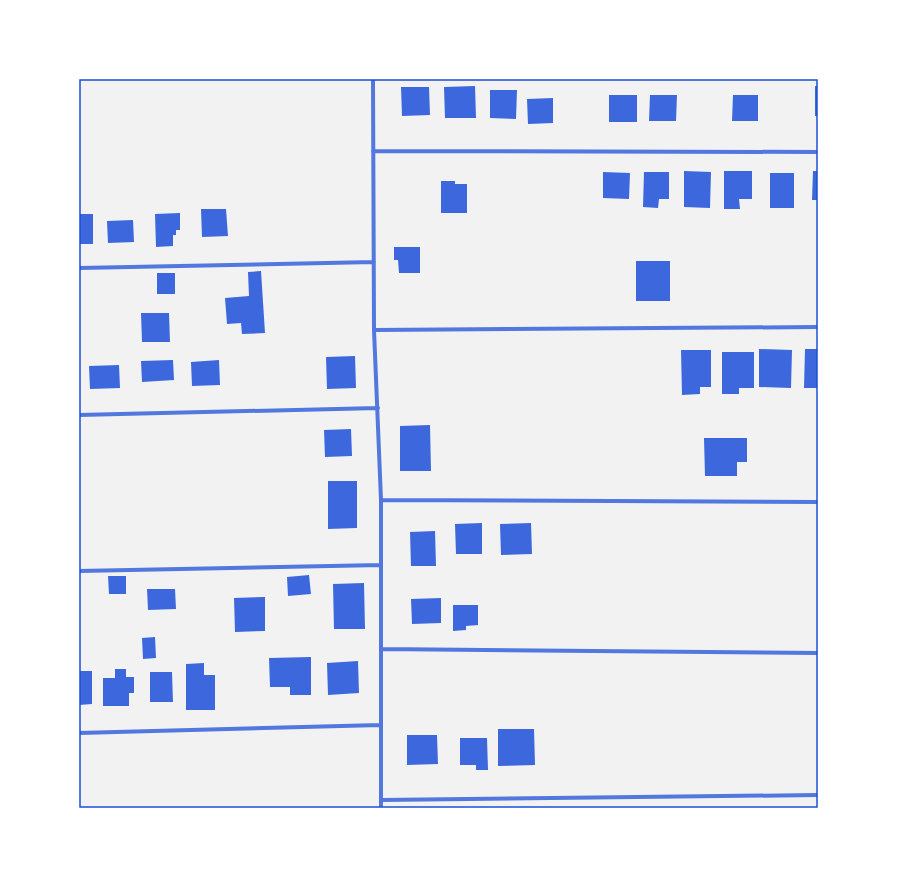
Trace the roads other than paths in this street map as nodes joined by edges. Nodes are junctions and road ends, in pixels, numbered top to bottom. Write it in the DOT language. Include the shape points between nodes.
graph roads {
  1 [pos="373,79"];
  2 [pos="373,151"];
  3 [pos="818,152"];
  4 [pos="374,262"];
  5 [pos="79,268"];
  6 [pos="818,326"];
  7 [pos="374,330"];
  8 [pos="378,408"];
  9 [pos="79,415"];
  10 [pos="381,500"];
  11 [pos="818,502"];
  12 [pos="381,566"];
  13 [pos="79,571"];
  14 [pos="381,649"];
  15 [pos="818,653"];
  16 [pos="380,725"];
  17 [pos="79,733"];
  18 [pos="818,795"];
  19 [pos="381,800"];
  20 [pos="381,808"];
  1 -- 2 [label="street"];
  2 -- 3 [label="street"];
  2 -- 4 [label="street"];
  4 -- 5 [label="street"];
  4 -- 7 [label="street"];
  6 -- 7 [label="street"];
  7 -- 8 [label="street"];
  8 -- 9 [label="street"];
  8 -- 10 [label="street"];
  10 -- 11 [label="street"];
  10 -- 12 [label="street"];
  12 -- 13 [label="street"];
  12 -- 14 [label="street"];
  14 -- 15 [label="street"];
  14 -- 16 [label="street"];
  16 -- 17 [label="street"];
  16 -- 19 [label="street"];
  18 -- 19 [label="street"];
  19 -- 20 [label="street"];
}
